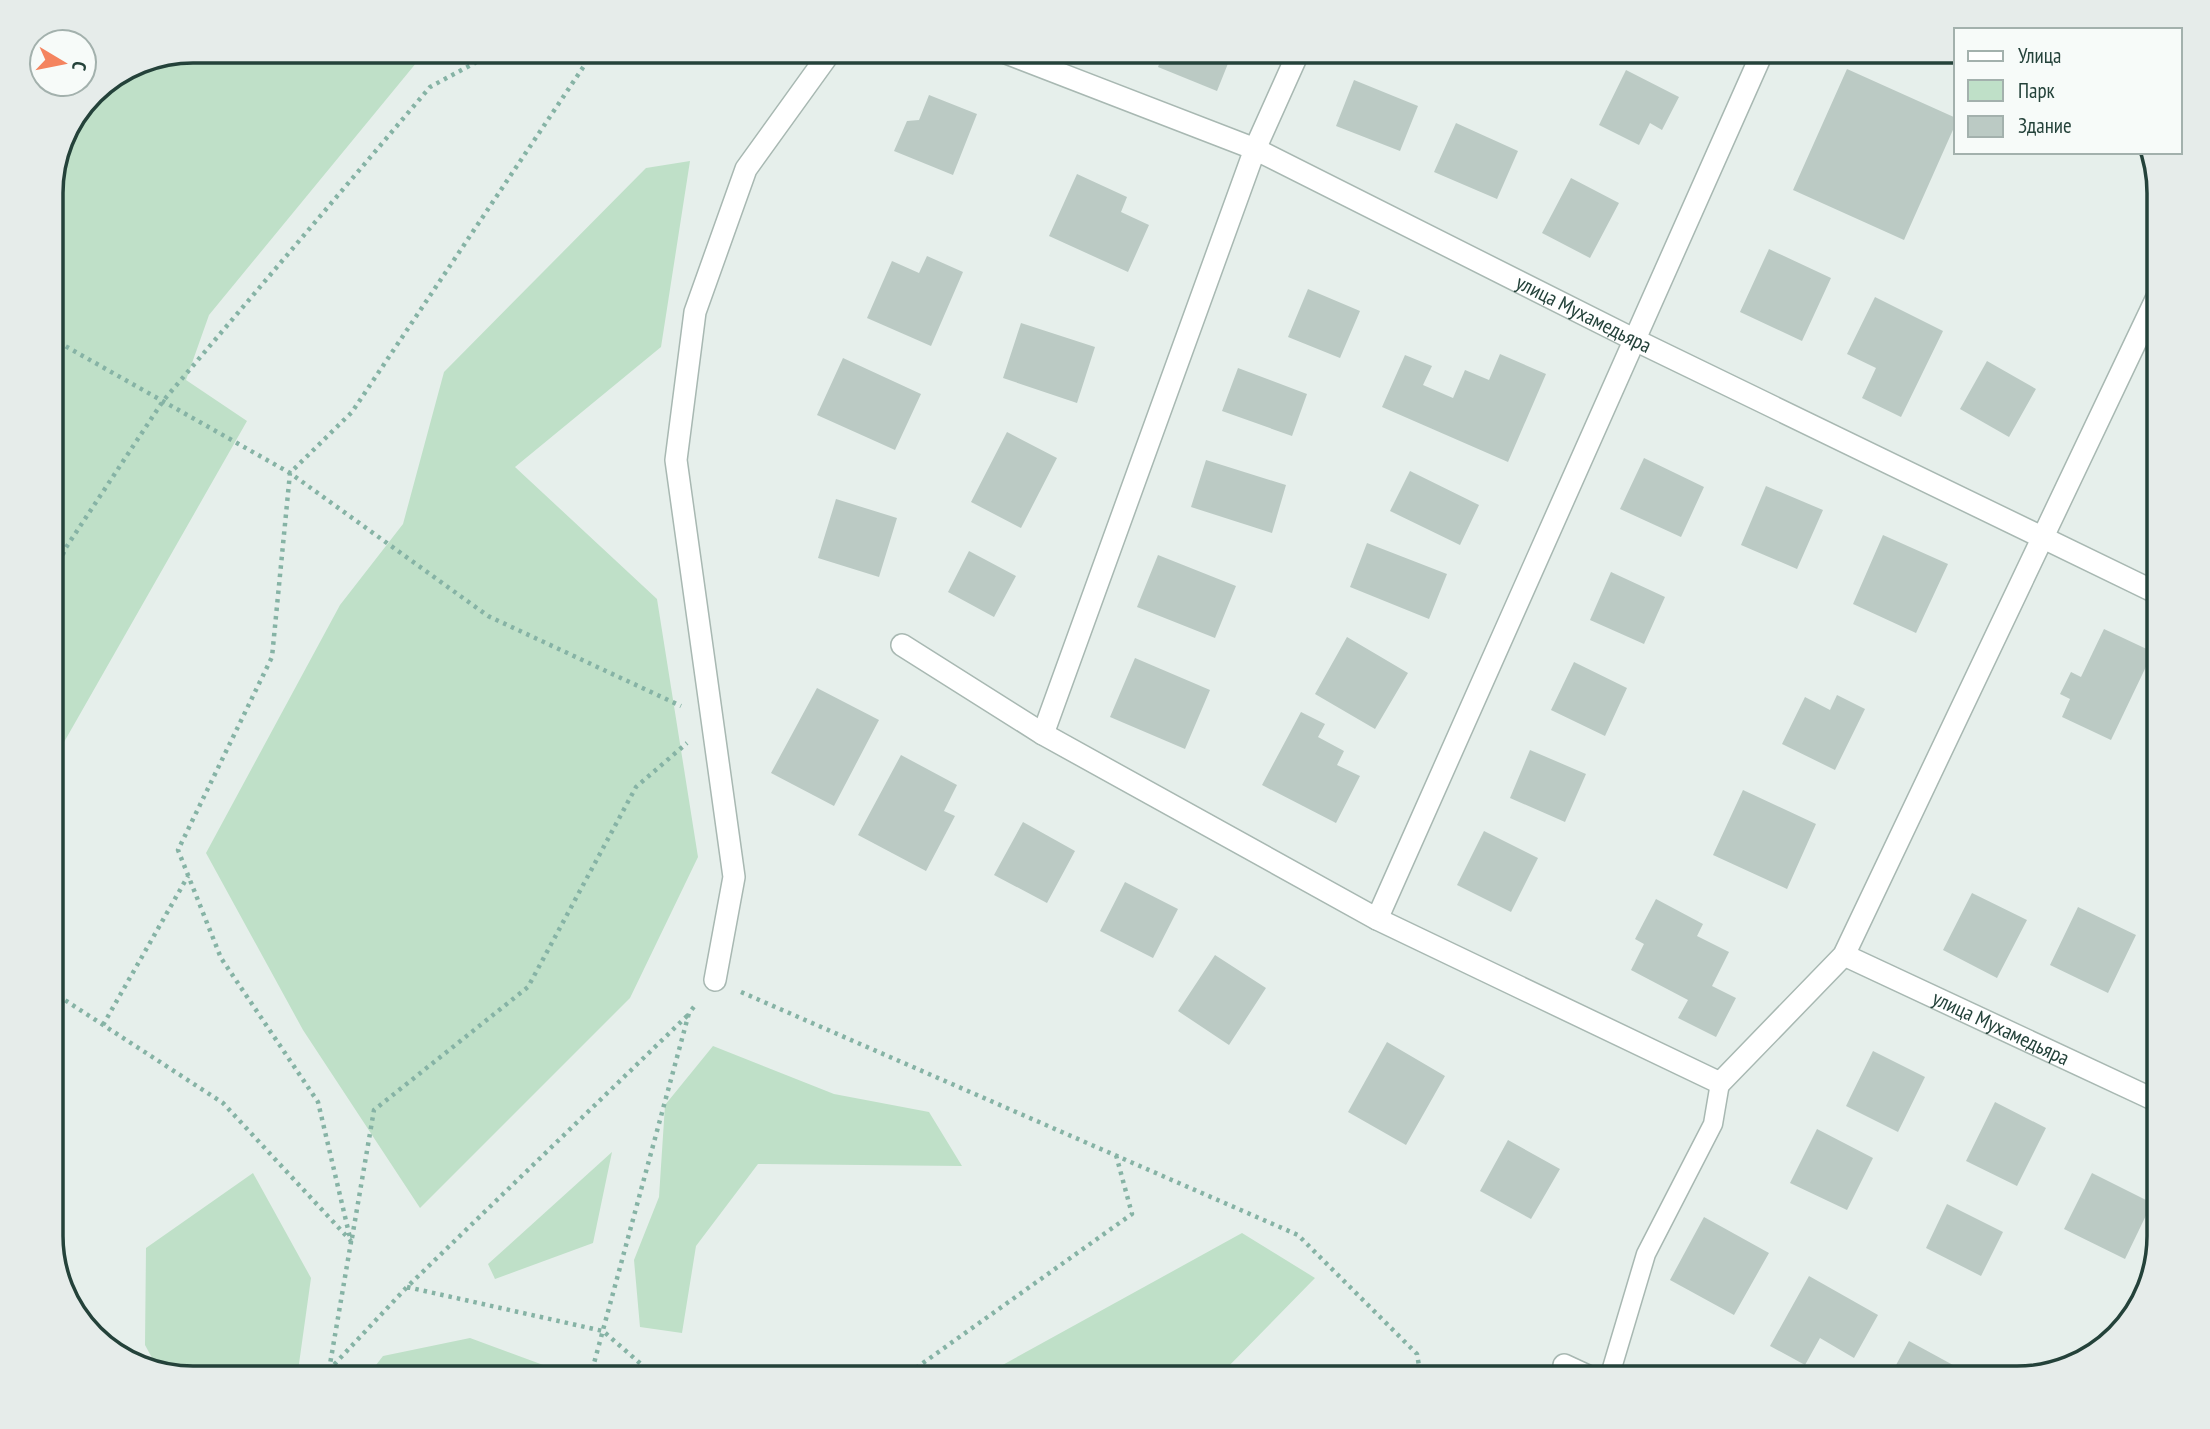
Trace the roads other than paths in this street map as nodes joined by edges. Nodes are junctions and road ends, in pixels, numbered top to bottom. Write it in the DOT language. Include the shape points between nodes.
graph roads {
  1 [pos="822,63"];
  2 [pos="1032,63"];
  3 [pos="1294,63"];
  4 [pos="1758,63"];
  5 [pos="1255,149"];
  6 [pos="2147,318"];
  7 [pos="1633,340"];
  8 [pos="2043,538"];
  9 [pos="2147,588"];
  10 [pos="902,645"];
  11 [pos="1043,734"];
  12 [pos="1377,919"];
  13 [pos="1844,955"];
  14 [pos="715,980"];
  15 [pos="1720,1083"];
  16 [pos="2147,1096"];
  17 [pos="1613,1366"];
  1 -- 14 [label="street" via="746,169 695,312 676,460 734,877"];
  2 -- 5 [label="street, улица Мухамедьяра"];
  3 -- 5 [label="street"];
  4 -- 7 [label="street"];
  5 -- 7 [label="street, улица Мухамедьяра"];
  5 -- 11 [label="street"];
  6 -- 8 [label="street"];
  7 -- 8 [label="street, улица Мухамедьяра"];
  7 -- 12 [label="street"];
  8 -- 9 [label="street, улица Мухамедьяра"];
  8 -- 13 [label="street"];
  10 -- 11 [label="street"];
  11 -- 12 [label="street"];
  12 -- 15 [label="street"];
  13 -- 15 [label="street"];
  13 -- 16 [label="street, улица Мухамедьяра"];
  15 -- 17 [label="lane" via="1713,1124 1646,1254"];
}
